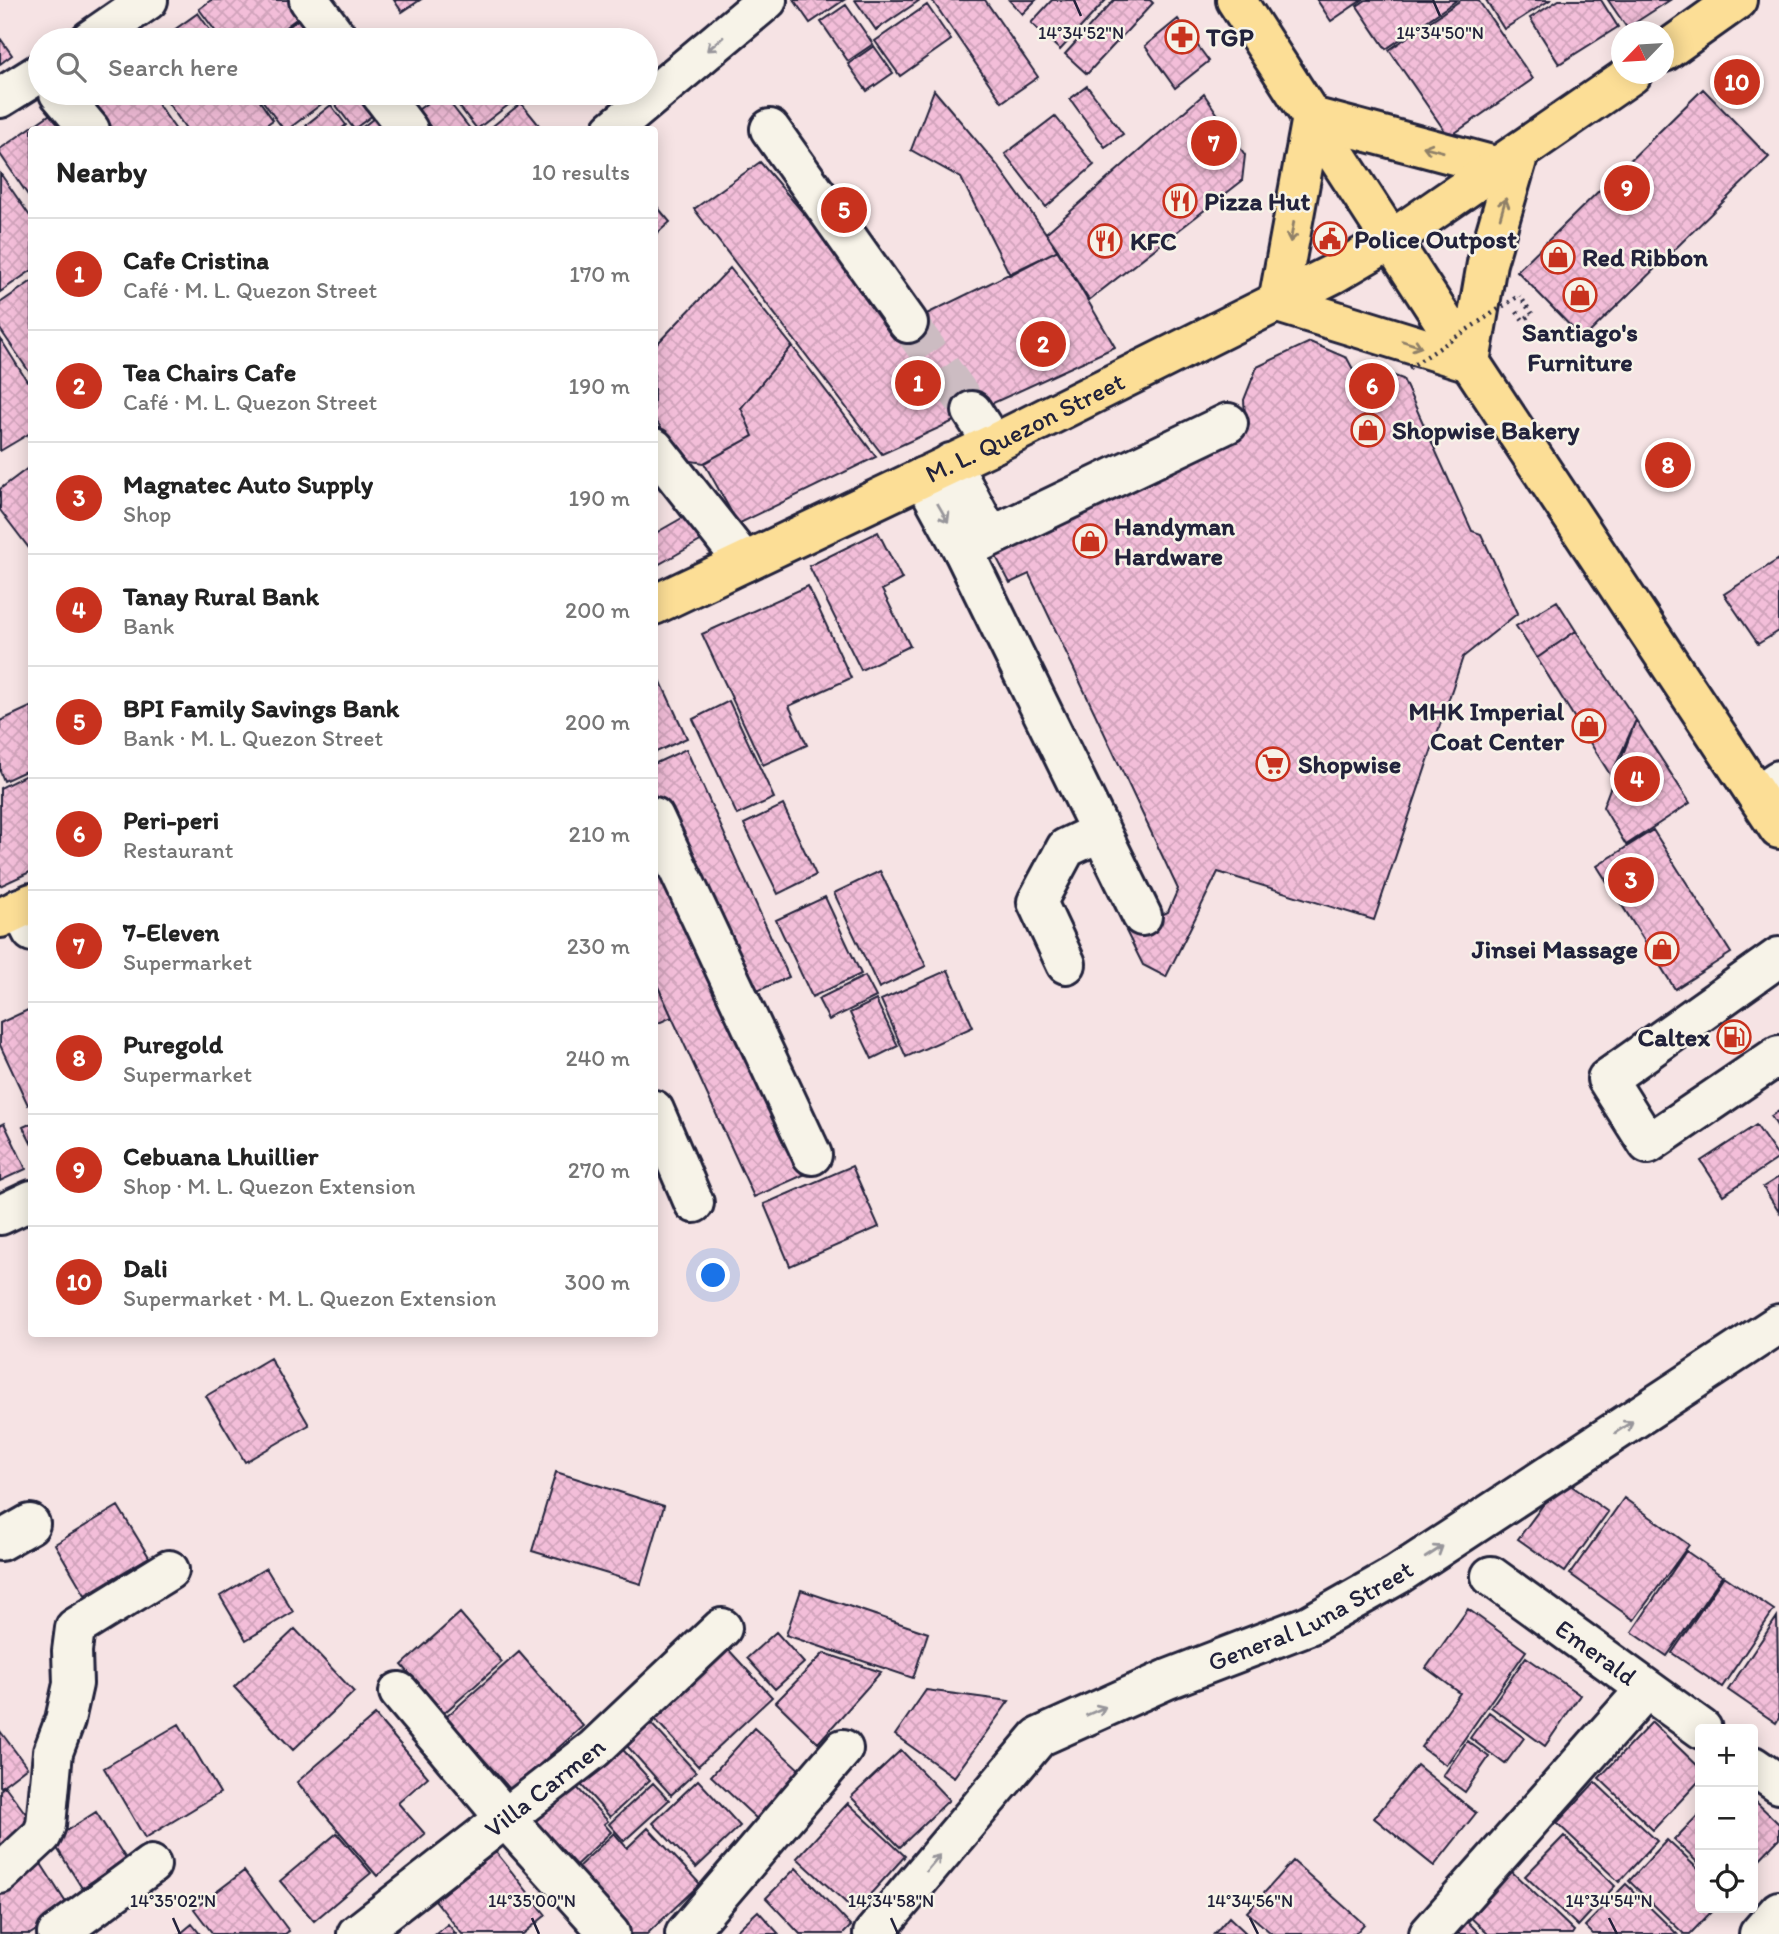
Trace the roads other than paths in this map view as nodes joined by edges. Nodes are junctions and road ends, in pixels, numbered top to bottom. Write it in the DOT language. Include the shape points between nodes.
graph roads {
  1 [pos="148,0"];
  2 [pos="309,0"];
  3 [pos="767,0"];
  4 [pos="1236,0"];
  5 [pos="1737,0"];
  6 [pos="102,21"];
  7 [pos="330,28"];
  8 [pos="1674,45"];
  9 [pos="28,80"];
  10 [pos="1618,84"];
  11 [pos="658,91"];
  12 [pos="0,98"];
  13 [pos="69,105"];
  14 [pos="389,105"];
  15 [pos="642,105"];
  16 [pos="1312,117"];
  17 [pos="87,126"];
  18 [pos="405,126"];
  19 [pos="617,126"];
  20 [pos="770,129"];
  21 [pos="1509,160"];
  22 [pos="1391,240"];
  23 [pos="1278,303"];
  24 [pos="908,323"];
  25 [pos="1469,362"];
  26 [pos="972,411"];
  27 [pos="1228,423"];
  28 [pos="993,444"];
  29 [pos="658,452"];
  30 [pos="937,470"];
  31 [pos="976,543"];
  32 [pos="744,562"];
  33 [pos="658,603"];
  34 [pos="1768,788"];
  35 [pos="658,826"];
  36 [pos="1779,828"];
  37 [pos="1101,832"];
  38 [pos="1142,916"];
  39 [pos="1779,957"];
  40 [pos="1066,964"];
  41 [pos="1779,1055"];
  42 [pos="658,1119"];
  43 [pos="812,1155"];
  44 [pos="28,1202"];
  45 [pos="694,1203"];
  46 [pos="0,1215"];
  47 [pos="1779,1324"];
  48 [pos="169,1570"];
  49 [pos="1491,1576"];
  50 [pos="722,1628"];
  51 [pos="1646,1689"];
  52 [pos="399,1692"];
  53 [pos="1695,1724"];
  54 [pos="843,1749"];
  55 [pos="1758,1769"];
  56 [pos="1779,1784"];
  57 [pos="506,1819"];
  58 [pos="150,1865"];
  59 [pos="0,1874"];
  60 [pos="1779,1911"];
  61 [pos="57,1934"];
  62 [pos="357,1934"];
  63 [pos="610,1934"];
  64 [pos="685,1934"];
  65 [pos="873,1934"];
  66 [pos="1429,1934"];
  67 [pos="1759,1934"];
  1 -- 6 [label="street"];
  2 -- 7 [label="street"];
  3 -- 11 [label="street, one-way"];
  4 -- 16 [label="main road"];
  5 -- 8 [label="main road"];
  9 -- 12 [label="street"];
  10 -- 21 [label="main road, M. L. Quezon Street"];
  13 -- 17 [label="street"];
  14 -- 18 [label="street"];
  15 -- 19 [label="street, one-way"];
  21 -- 16 [label="main road, one-way"];
  16 -- 22 [label="main road"];
  16 -- 23 [label="main road, one-way"];
  20 -- 24 [label="street"];
  21 -- 22 [label="main road, M. L. Quezon Street"];
  25 -- 21 [label="main road, one-way"];
  22 -- 23 [label="main road, M. L. Quezon Street"];
  22 -- 25 [label="main road"];
  23 -- 25 [label="main road, one-way"];
  23 -- 28 [label="main road, M. L. Quezon Street"];
  25 -- 34 [label="main road"];
  26 -- 28 [label="street"];
  27 -- 31 [label="street"];
  28 -- 30 [label="main road, M. L. Quezon Street"];
  29 -- 32 [label="street"];
  30 -- 31 [label="street"];
  30 -- 32 [label="main road, M. L. Quezon Street"];
  31 -- 37 [label="street"];
  32 -- 33 [label="main road, M. L. Quezon Street"];
  34 -- 36 [label="main road"];
  35 -- 43 [label="street"];
  37 -- 38 [label="street"];
  37 -- 40 [label="street" via="1066,848 1037,902"];
  39 -- 41 [label="street" via="1607,1079 1648,1144"];
  42 -- 45 [label="street"];
  44 -- 46 [label="street"];
  65 -- 47 [label="street, General Luna Street, one-way" via="1039,1737 1168,1679 1309,1625 1397,1575"];
  48 -- 59 [label="street" via="75,1628 73,1684 53,1752 46,1825 42,1835"];
  49 -- 51 [label="street, Emerald"];
  50 -- 57 [label="street, Villa Carmen" via="594,1749"];
  51 -- 53 [label="street, Emerald"];
  51 -- 66 [label="street"];
  52 -- 57 [label="street"];
  54 -- 64 [label="street"];
  55 -- 56 [label="street"];
  57 -- 62 [label="street, Villa Carmen"];
  57 -- 63 [label="street"];
  58 -- 61 [label="street"];
  60 -- 67 [label="street"];
}
